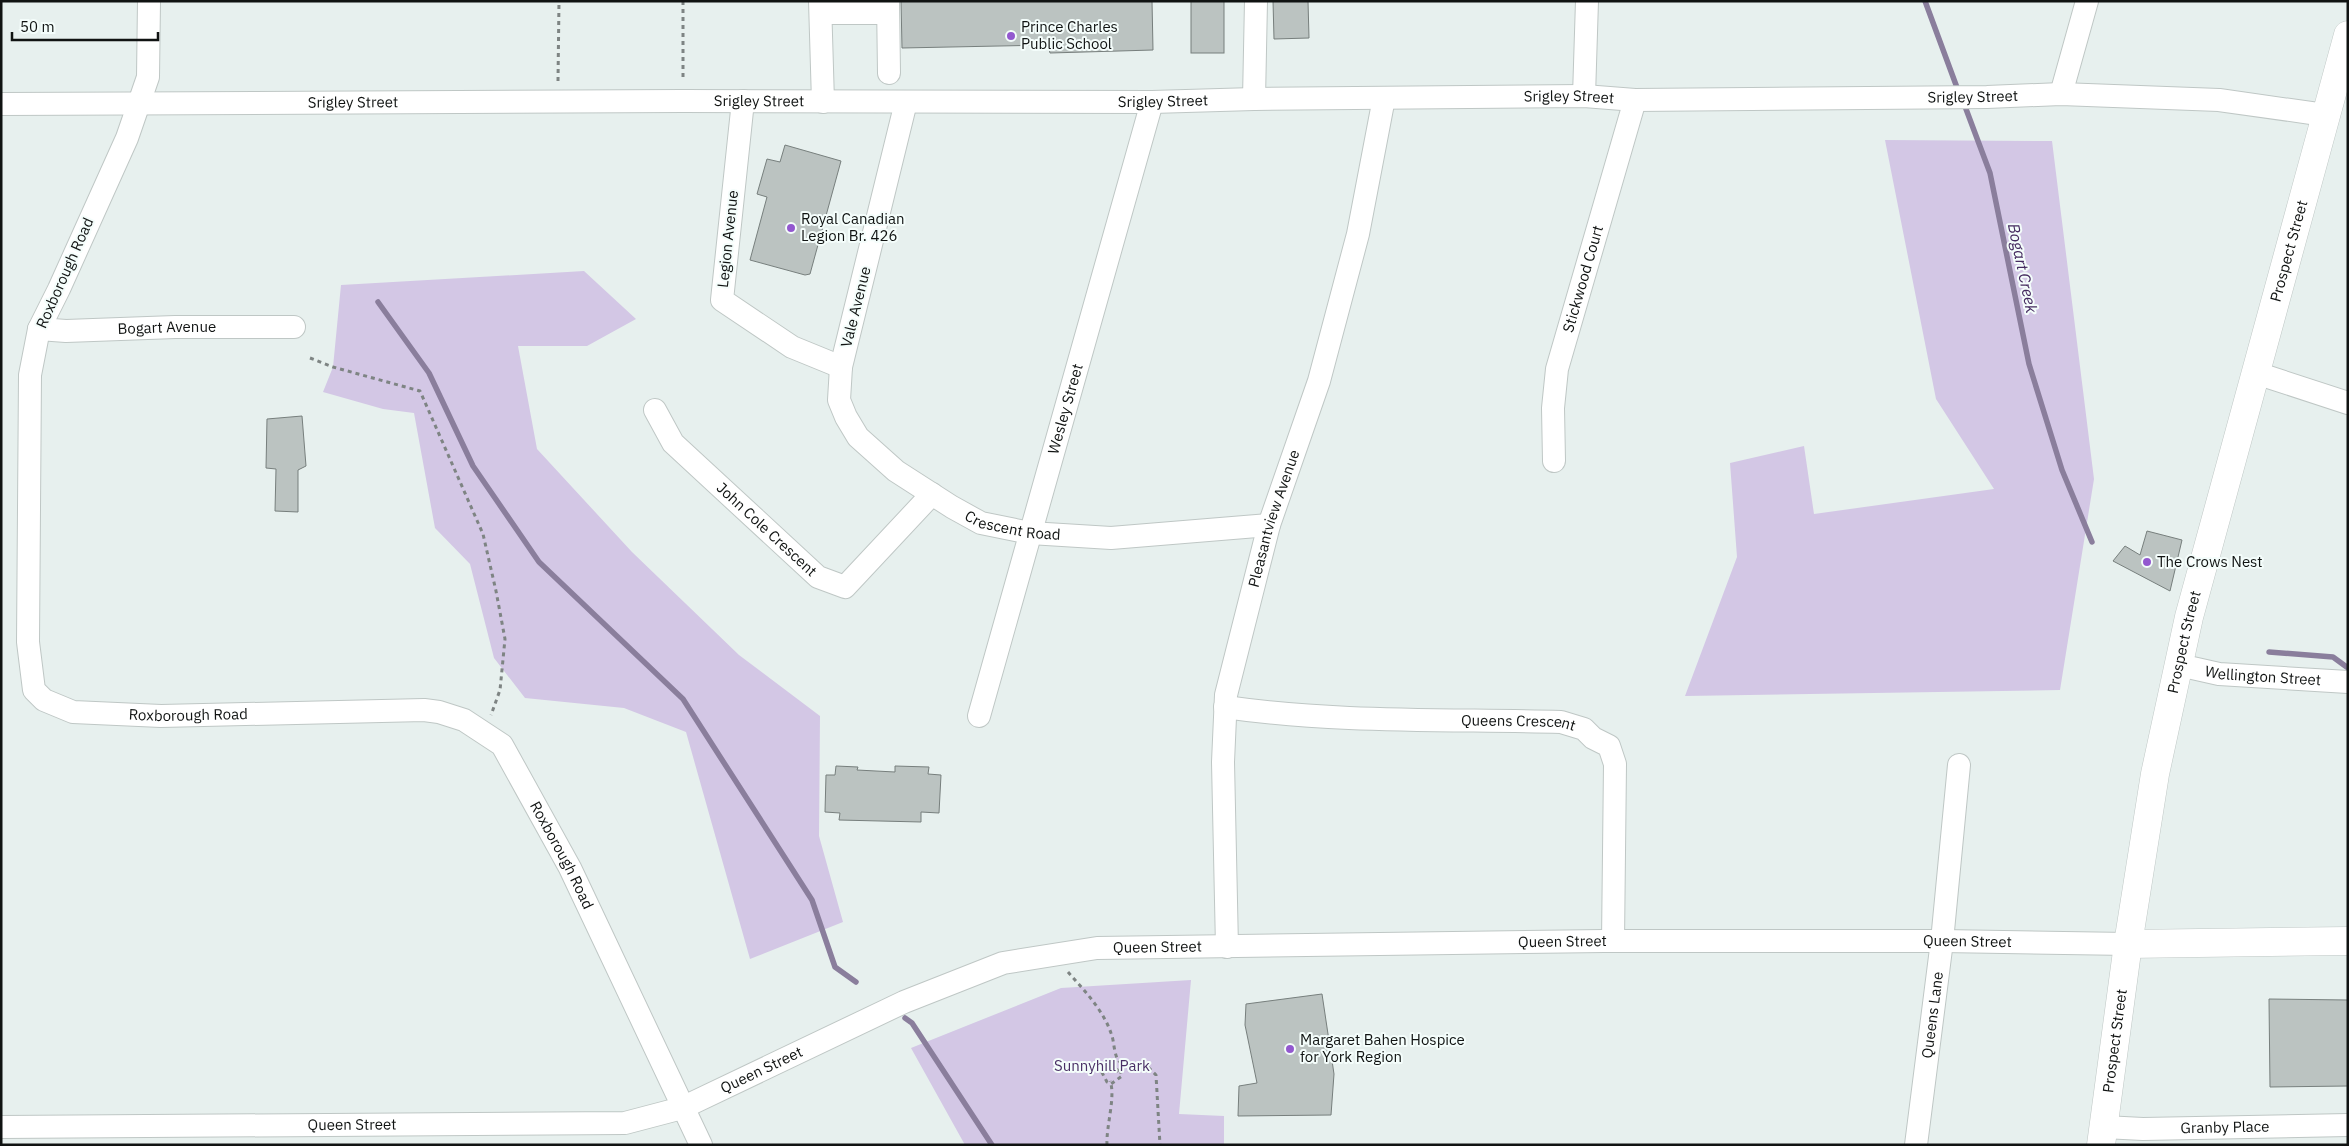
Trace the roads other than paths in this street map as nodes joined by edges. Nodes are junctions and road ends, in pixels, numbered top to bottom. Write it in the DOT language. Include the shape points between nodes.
graph roads {
  1 [pos="149,1"];
  2 [pos="1256,1"];
  3 [pos="1587,1"];
  4 [pos="2087,1"];
  5 [pos="820,7"];
  6 [pos="888,7"];
  7 [pos="2348,35"];
  8 [pos="889,73"];
  9 [pos="2061,94"];
  10 [pos="1584,96"];
  11 [pos="1384,98"];
  12 [pos="1254,99"];
  13 [pos="1635,100"];
  14 [pos="743,101"];
  15 [pos="823,102"];
  16 [pos="906,102"];
  17 [pos="1152,102"];
  18 [pos="140,103"];
  19 [pos="1,104"];
  20 [pos="2325,115"];
  21 [pos="294,327"];
  22 [pos="38,329"];
  23 [pos="841,366"];
  24 [pos="2256,373"];
  25 [pos="2348,403"];
  26 [pos="655,410"];
  27 [pos="1554,461"];
  28 [pos="932,494"];
  29 [pos="1269,524"];
  30 [pos="1030,532"];
  31 [pos="2179,665"];
  32 [pos="2348,682"];
  33 [pos="1225,707"];
  34 [pos="979,716"];
  35 [pos="1959,765"];
  36 [pos="1613,941"];
  37 [pos="1942,941"];
  38 [pos="2348,941"];
  39 [pos="2128,944"];
  40 [pos="1227,947"];
  41 [pos="682,1108"];
  42 [pos="2348,1125"];
  43 [pos="1,1127"];
  44 [pos="2274,1135"];
  45 [pos="2102,1136"];
  46 [pos="701,1145"];
  47 [pos="1916,1145"];
  1 -- 18 [label="street, Roxborough Road" via="148,77"];
  2 -- 12 [label="street"];
  3 -- 10 [label="street"];
  4 -- 9 [label="street"];
  5 -- 6 [label="street"];
  5 -- 15 [label="street"];
  6 -- 8 [label="street"];
  7 -- 20 [label="main road, Prospect Street"];
  9 -- 13 [label="street, Srigley Street"];
  9 -- 20 [label="street, Srigley Street" via="2219,100"];
  10 -- 11 [label="street, Srigley Street"];
  10 -- 13 [label="street, Srigley Street"];
  11 -- 12 [label="street, Srigley Street"];
  11 -- 29 [label="street, Pleasantview Avenue" via="1358,234 1319,381"];
  12 -- 17 [label="street, Srigley Street"];
  13 -- 27 [label="street, Stickwood Court" via="1556,369"];
  14 -- 15 [label="street, Srigley Street"];
  14 -- 18 [label="street, Srigley Street"];
  14 -- 23 [label="street, Legion Avenue" via="722,300 792,347"];
  15 -- 16 [label="street, Srigley Street"];
  16 -- 17 [label="street, Srigley Street"];
  16 -- 23 [label="street, Vale Avenue"];
  17 -- 30 [label="street, Wesley Street"];
  18 -- 19 [label="street, Srigley Street"];
  18 -- 22 [label="street, Roxborough Road" via="59,289"];
  20 -- 24 [label="main road, Prospect Street"];
  21 -- 22 [label="street, Bogart Avenue"];
  22 -- 41 [label="street, Roxborough Road" via="30,375 28,642 34,690 44,700 73,712 161,716 424,710 464,720 485,733 502,745 570,868"];
  23 -- 28 [label="street, Crescent Road" via="839,400 858,437 896,471"];
  24 -- 25 [label="street"];
  24 -- 31 [label="main road, Prospect Street"];
  26 -- 28 [label="street, John Cole Crescent" via="673,443 818,577 845,587"];
  28 -- 30 [label="street, Crescent Road" via="981,523"];
  29 -- 30 [label="street, Crescent Road" via="1111,538"];
  29 -- 33 [label="street, Pleasantview Avenue"];
  30 -- 34 [label="street, Wesley Street"];
  31 -- 32 [label="street, Wellington Street" via="2219,674"];
  31 -- 39 [label="main road, Prospect Street" via="2154,774"];
  33 -- 36 [label="street, Queens Crescent" via="1275,714 1562,722 1584,729 1609,746 1616,764"];
  33 -- 40 [label="street, Pleasantview Avenue"];
  35 -- 37 [label="street, Queens Lane"];
  36 -- 37 [label="street, Queen Street"];
  36 -- 40 [label="street, Queen Street"];
  37 -- 39 [label="street, Queen Street"];
  37 -- 47 [label="street, Queens Lane"];
  38 -- 39 [label="main road, Queen Street"];
  39 -- 45 [label="main road, Prospect Street"];
  40 -- 41 [label="street, Queen Street" via="1097,948 1003,963 904,1002"];
  41 -- 43 [label="street, Queen Street" via="625,1123"];
  41 -- 46 [label="street, Roxborough Road"];
  42 -- 44 [label="street, Granby Place"];
  44 -- 45 [label="street, Granby Place" via="2143,1129"];
}
